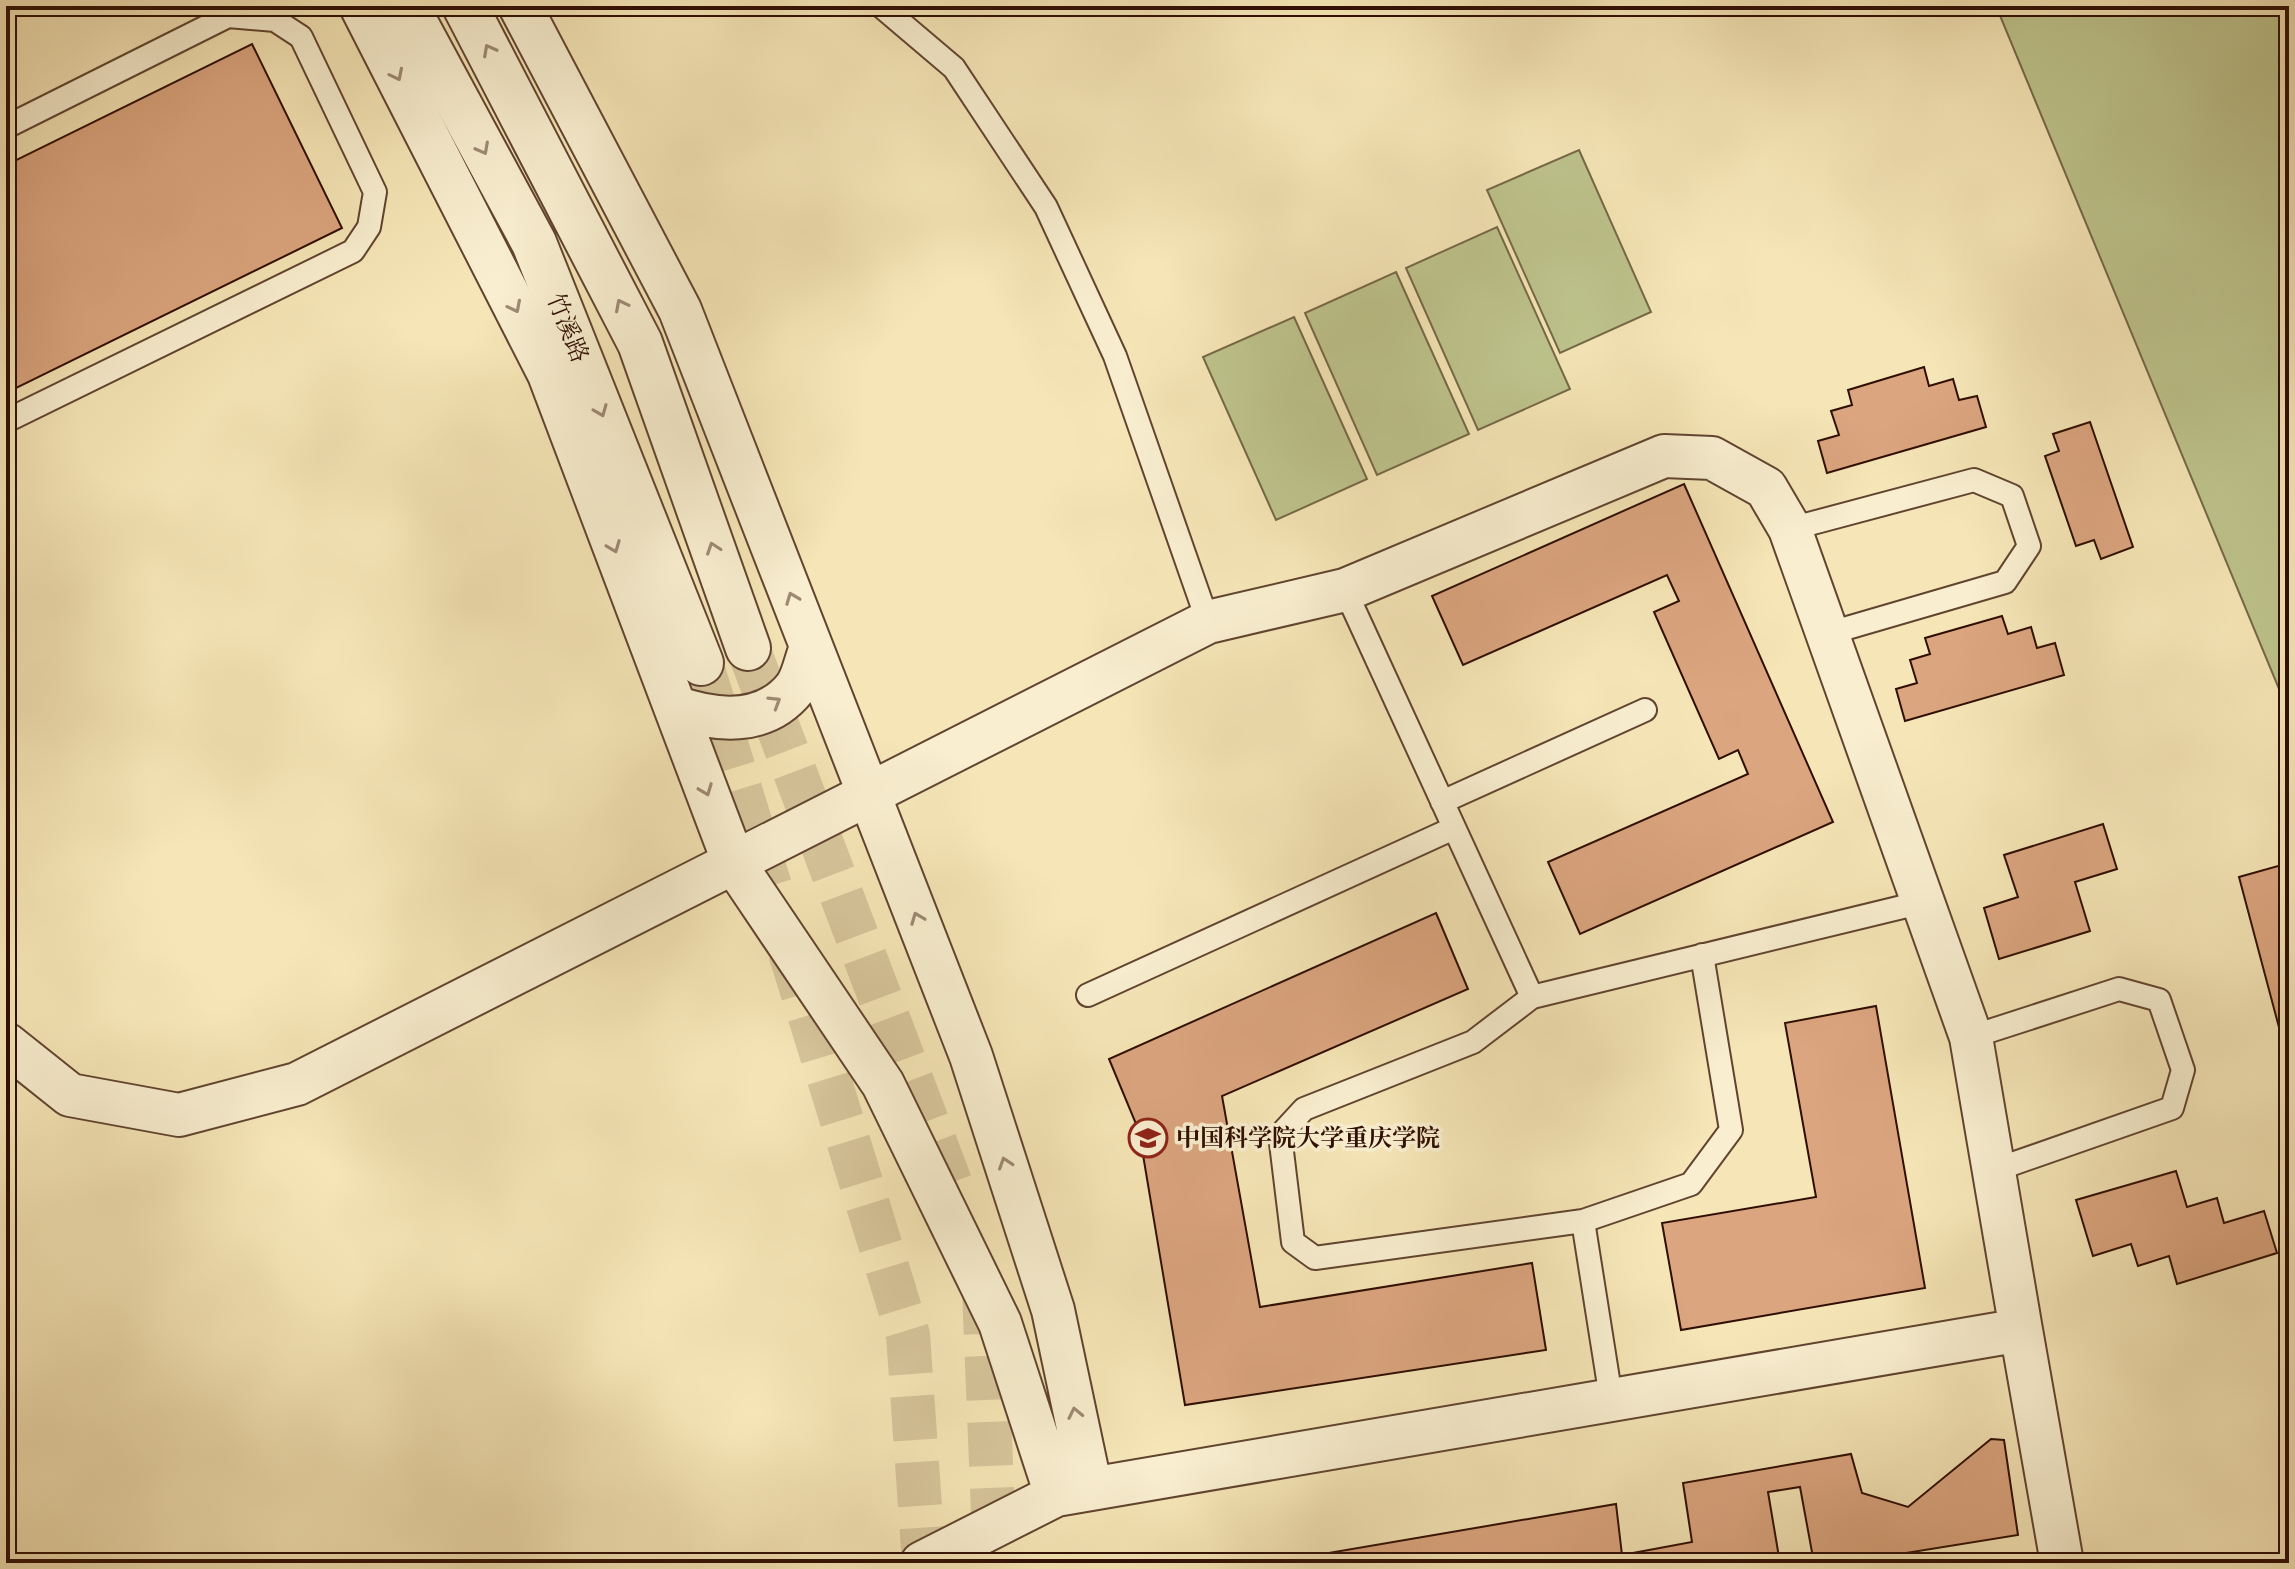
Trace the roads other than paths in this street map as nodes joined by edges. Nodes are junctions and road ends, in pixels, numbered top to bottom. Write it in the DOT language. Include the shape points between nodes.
graph roads {
  1 [pos="361,6"];
  2 [pos="406,6"];
  3 [pos="465,6"];
  4 [pos="520,6"];
  5 [pos="881,6"];
  6 [pos="6,127"];
  7 [pos="6,421"];
  8 [pos="1790,529"];
  9 [pos="1345,590"];
  10 [pos="1208,622"];
  11 [pos="1830,633"];
  12 [pos="811,647"];
  13 [pos="748,648"];
  14 [pos="701,663"];
  15 [pos="675,707"];
  16 [pos="1645,710"];
  17 [pos="868,794"];
  18 [pos="1442,802"];
  19 [pos="1454,828"];
  20 [pos="734,863"];
  21 [pos="1923,902"];
  22 [pos="1702,955"];
  23 [pos="1088,995"];
  24 [pos="1532,997"];
  25 [pos="1971,1037"];
  26 [pos="6,1044"];
  27 [pos="1995,1170"];
  28 [pos="1583,1221"];
  29 [pos="2021,1330"];
  30 [pos="1611,1398"];
  31 [pos="1074,1492"];
  32 [pos="922,1563"];
  33 [pos="2062,1563"];
  1 -- 15 [label="street, one-way" via="549,374"];
  2 -- 14 [label="street, 竹溪路, one-way" via="534,243"];
  13 -- 3 [label="street, one-way" via="640,343"];
  12 -- 4 [label="street, one-way" via="680,310"];
  5 -- 10 [label="lane" via="954,68 1046,207 1115,356"];
  6 -- 7 [label="lane" via="228,16 275,20 301,37 375,192 369,227 353,251"];
  8 -- 9 [label="street" via="1766,488 1712,458 1664,456"];
  8 -- 11 [label="street"];
  8 -- 11 [label="lane" via="1974,480 2012,496 2029,546 2005,582"];
  9 -- 10 [label="street"];
  9 -- 18 [label="lane"];
  10 -- 17 [label="street"];
  11 -- 21 [label="street"];
  15 -- 12 [label="street, one-way" via="707,718 737,720 773,706 796,687"];
  12 -- 17 [label="street"];
  15 -- 20 [label="street, one-way"];
  16 -- 18 [label="lane"];
  17 -- 20 [label="street"];
  31 -- 17 [label="street, one-way" via="1048,1295 971,1056"];
  18 -- 19 [label="lane"];
  19 -- 23 [label="lane"];
  19 -- 24 [label="lane"];
  20 -- 26 [label="street" via="297,1084 179,1115 70,1095"];
  20 -- 31 [label="street" via="883,1084 1000,1323"];
  21 -- 22 [label="lane"];
  21 -- 25 [label="street"];
  22 -- 24 [label="lane"];
  22 -- 28 [label="lane" via="1731,1130 1691,1184"];
  24 -- 28 [label="lane" via="1473,1042 1304,1109 1280,1135 1293,1242 1315,1258"];
  25 -- 27 [label="street"];
  25 -- 27 [label="lane" via="2119,989 2159,1000 2183,1070 2172,1108"];
  27 -- 29 [label="street"];
  28 -- 30 [label="lane"];
  29 -- 30 [label="street"];
  29 -- 33 [label="street"];
  30 -- 31 [label="street"];
  31 -- 32 [label="street"];
}
